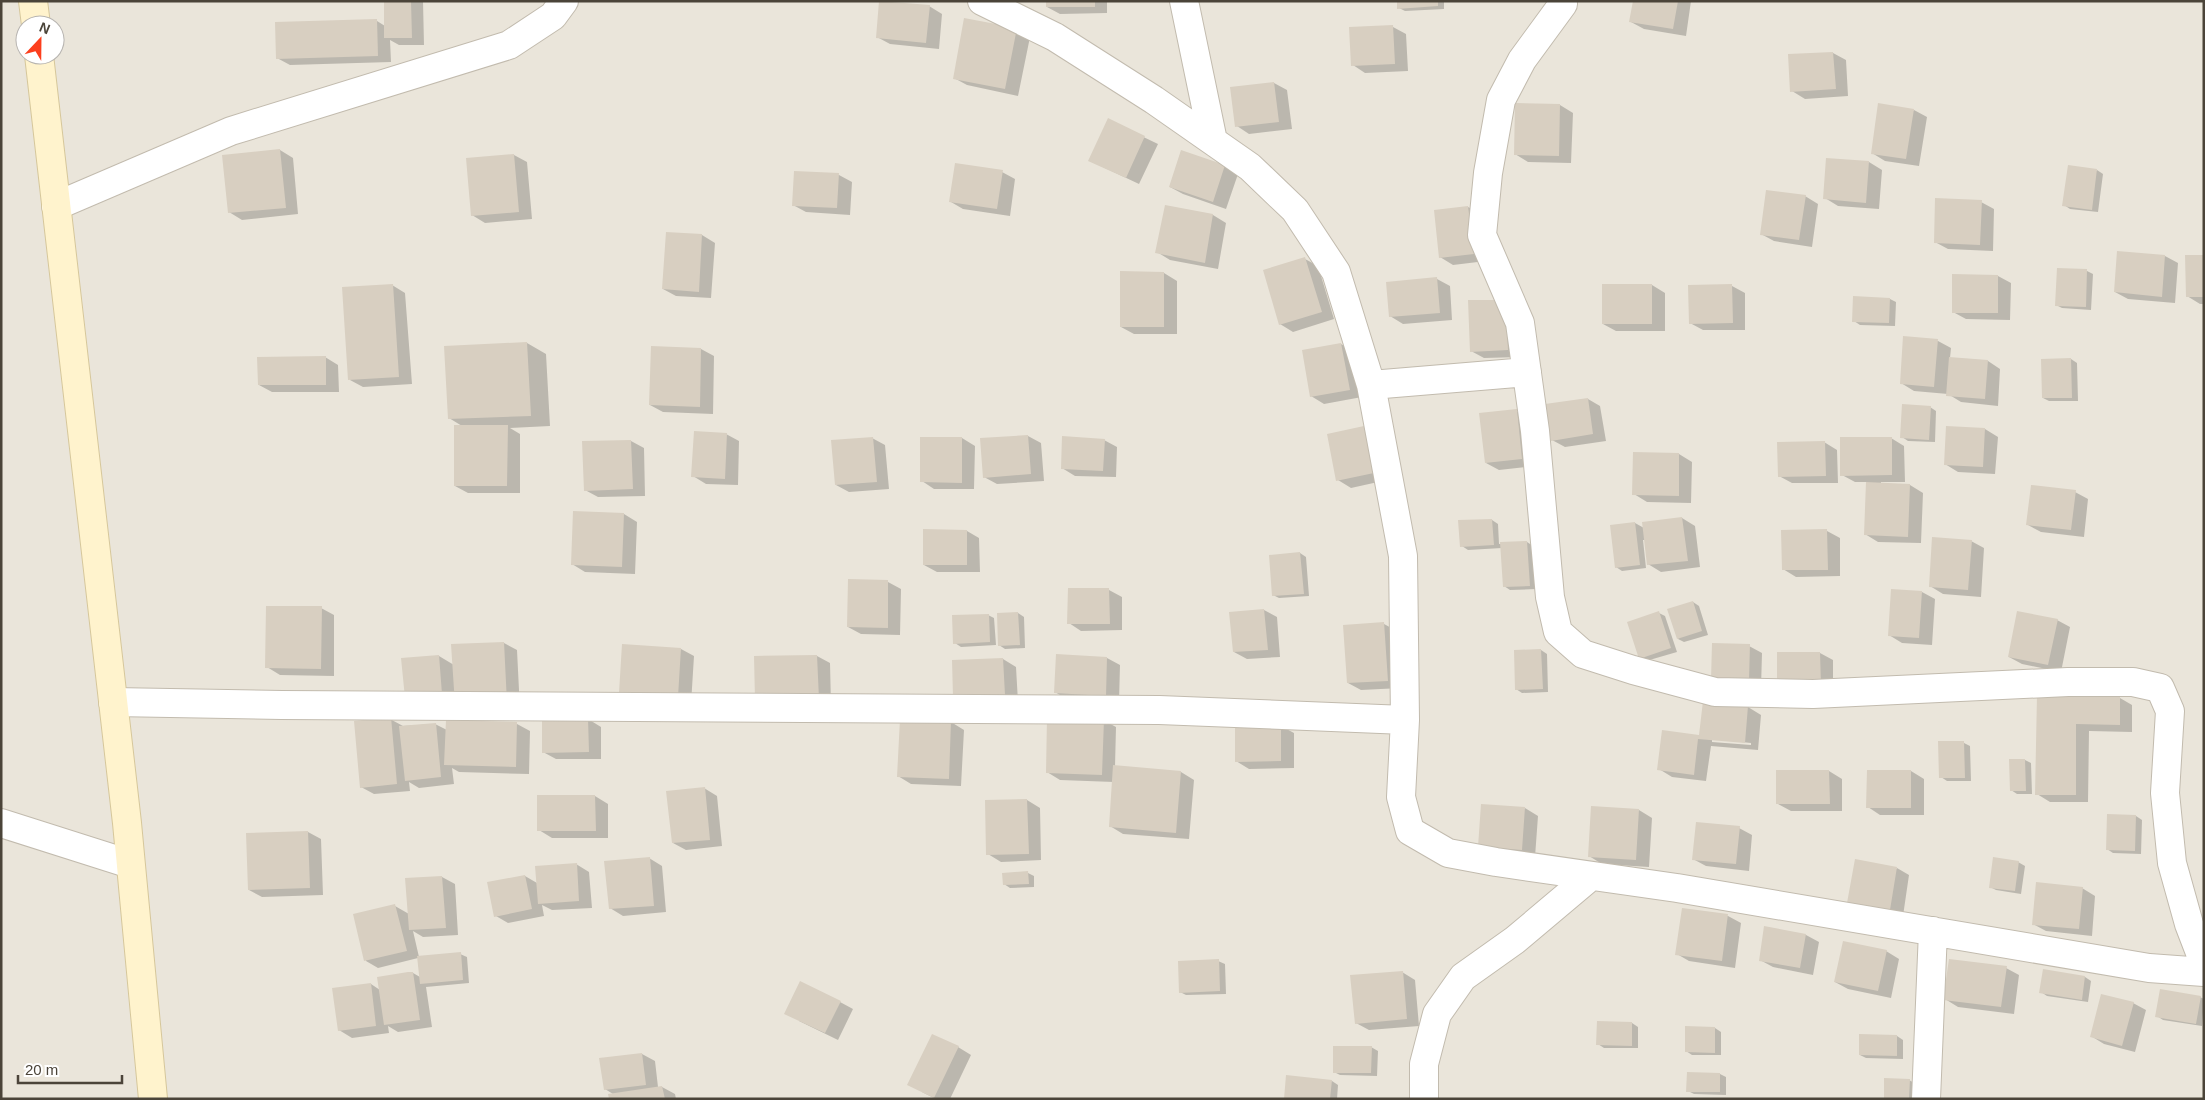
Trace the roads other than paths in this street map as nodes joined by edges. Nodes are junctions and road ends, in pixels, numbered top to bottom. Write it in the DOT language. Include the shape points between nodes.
graph roads {
  1 [pos="33,1"];
  2 [pos="564,1"];
  3 [pos="982,1"];
  4 [pos="1184,1"];
  5 [pos="1563,4"];
  6 [pos="35,15"];
  7 [pos="40,65"];
  8 [pos="1213,141"];
  9 [pos="56,206"];
  10 [pos="1527,372"];
  11 [pos="1371,385"];
  12 [pos="113,702"];
  13 [pos="1405,720"];
  14 [pos="1,823"];
  15 [pos="130,864"];
  16 [pos="1591,876"];
  17 [pos="1933,931"];
  18 [pos="2204,963"];
  19 [pos="2204,972"];
  20 [pos="153,1099"];
  21 [pos="1424,1099"];
  22 [pos="1926,1099"];
  1 -- 6 [label="main road"];
  2 -- 9 [label="street" via="553,16 509,45 231,131"];
  3 -- 8 [label="street" via="1055,37"];
  4 -- 8 [label="street"];
  5 -- 10 [label="street" via="1522,60 1501,100 1487,182 1482,235 1520,324"];
  7 -- 9 [label="main road"];
  8 -- 11 [label="street" via="1250,168 1295,210 1336,272"];
  9 -- 12 [label="main road"];
  10 -- 11 [label="street"];
  10 -- 18 [label="street" via="1550,597 1558,632 1582,654 1715,692 1813,694 2068,682 2134,682 2160,688 2170,711 2165,793 2172,863"];
  11 -- 13 [label="street" via="1404,556"];
  12 -- 13 [label="street" via="292,706 1159,710"];
  12 -- 15 [label="main road"];
  13 -- 16 [label="street" via="1400,797 1410,831 1448,853"];
  14 -- 15 [label="street"];
  15 -- 20 [label="main road"];
  16 -- 17 [label="street"];
  16 -- 21 [label="street" via="1515,940 1463,977 1437,1014 1424,1064"];
  17 -- 19 [label="street" via="2149,968"];
  17 -- 22 [label="street"];
}
